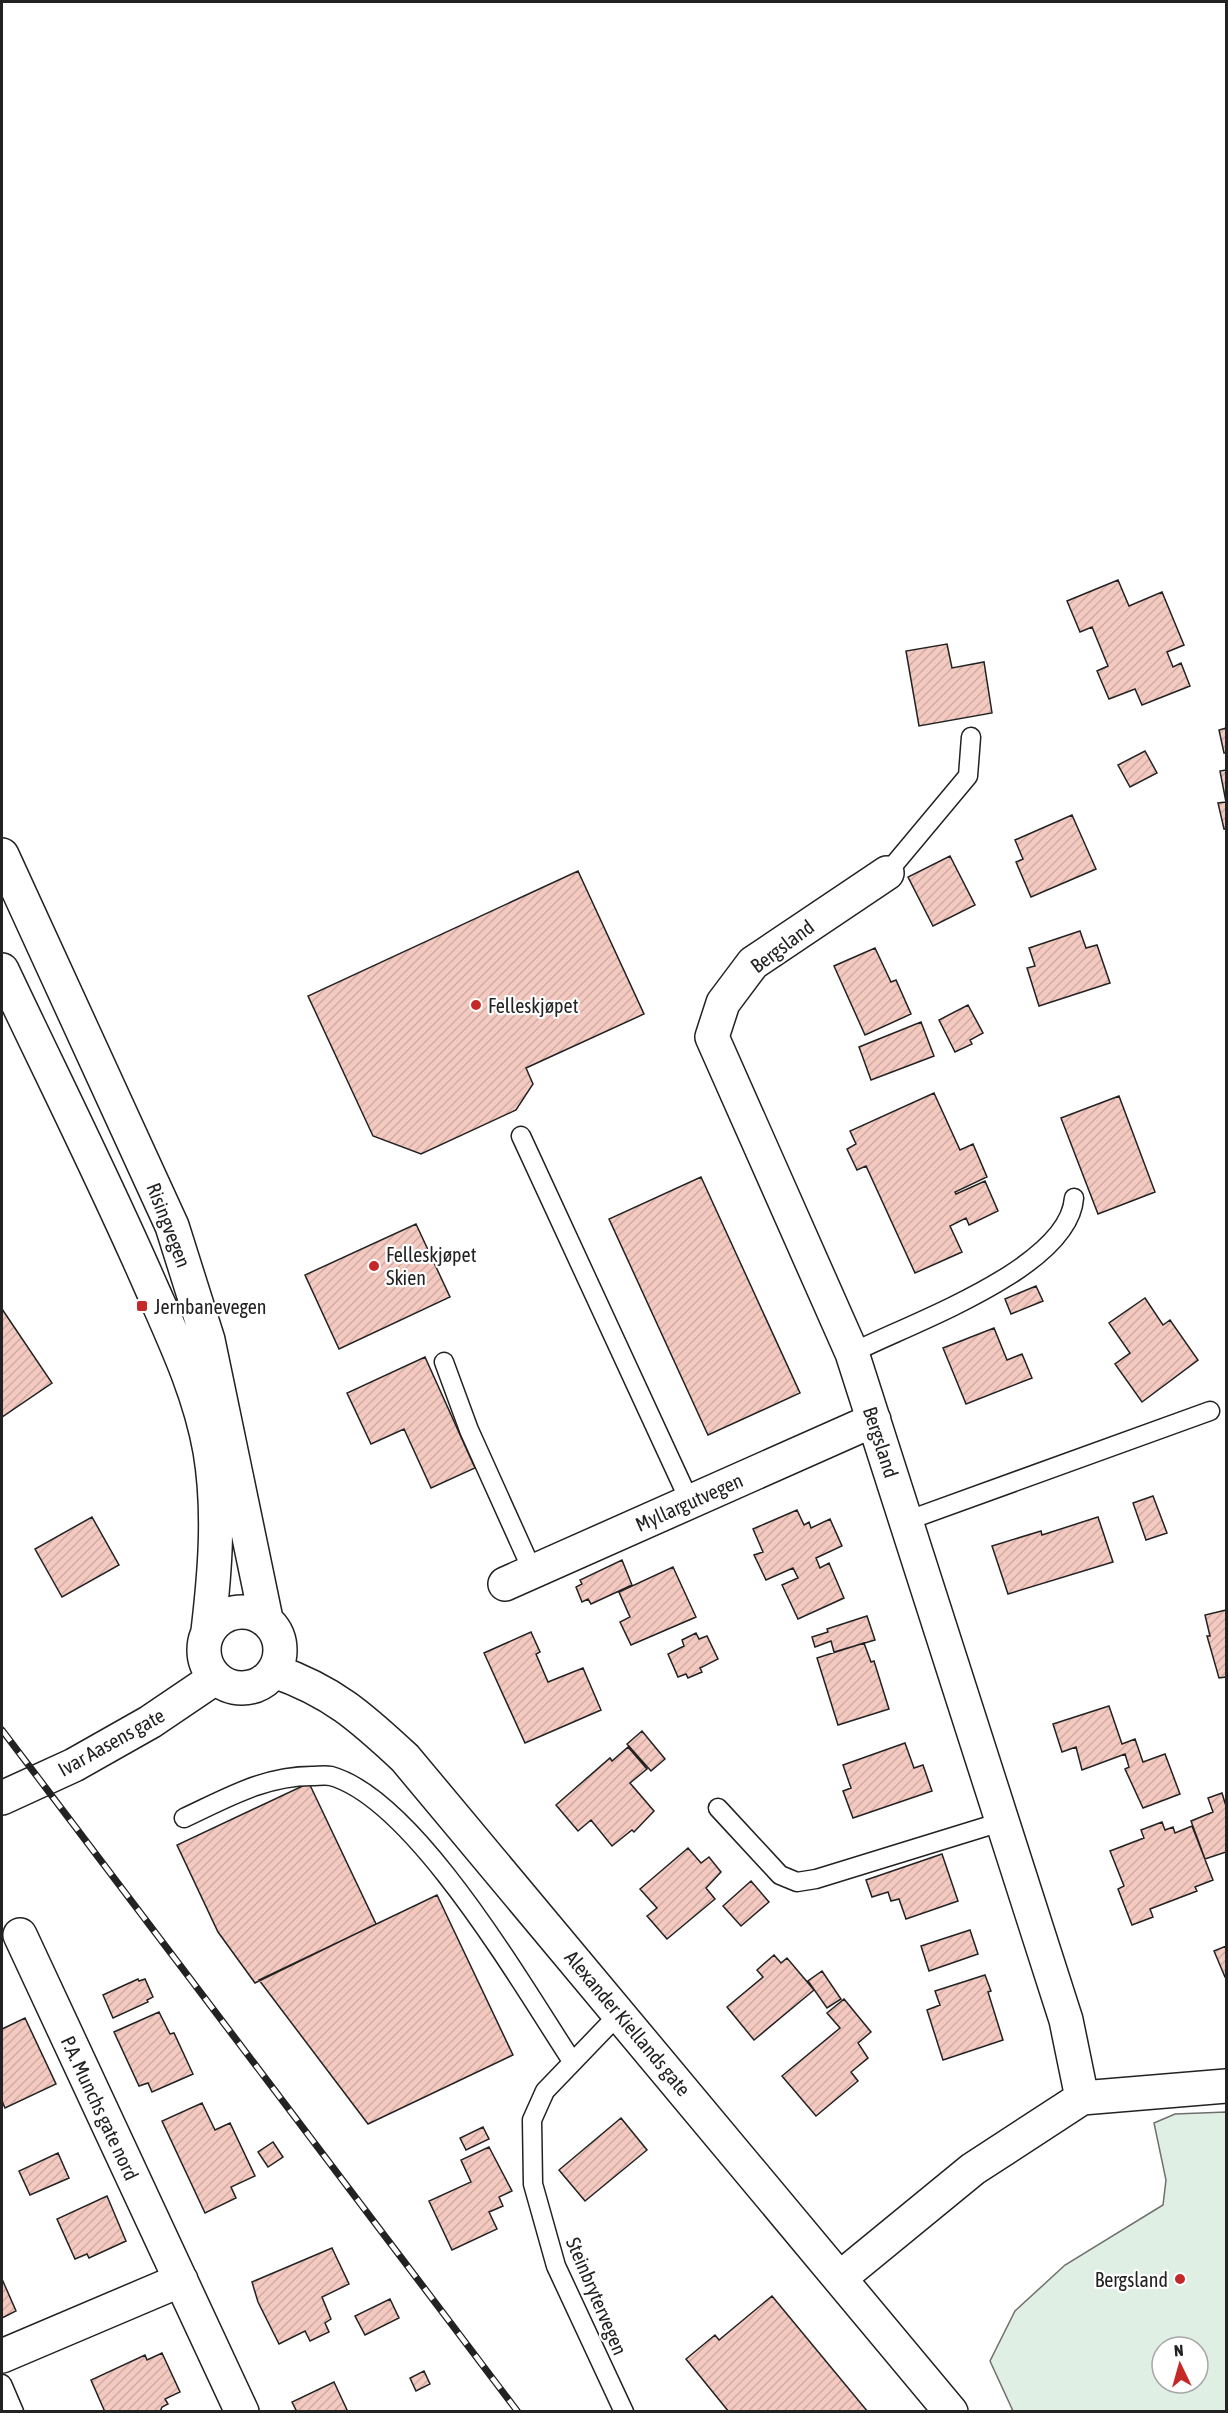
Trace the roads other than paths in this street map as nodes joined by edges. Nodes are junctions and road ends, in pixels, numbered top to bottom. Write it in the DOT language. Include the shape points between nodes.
graph roads {
  1 [pos="971,737"];
  2 [pos="2,855"];
  3 [pos="887,873"];
  4 [pos="2,970"];
  5 [pos="521,1136"];
  6 [pos="1074,1198"];
  7 [pos="852,1353"];
  8 [pos="444,1362"];
  9 [pos="1210,1411"];
  10 [pos="874,1420"];
  11 [pos="690,1502"];
  12 [pos="906,1521"];
  13 [pos="519,1578"];
  14 [pos="266,1619"];
  15 [pos="208,1631"];
  16 [pos="274,1671"];
  17 [pos="215,1678"];
  18 [pos="2,1798"];
  19 [pos="718,1808"];
  20 [pos="184,1818"];
  21 [pos="1001,1822"];
  22 [pos="20,1935"];
  23 [pos="620,2013"];
  24 [pos="572,2061"];
  25 [pos="1227,2086"];
  26 [pos="1082,2098"];
  27 [pos="840,2277"];
  28 [pos="181,2280"];
  29 [pos="2,2356"];
  30 [pos="2,2384"];
  31 [pos="14,2412"];
  32 [pos="242,2412"];
  33 [pos="624,2412"];
  34 [pos="951,2412"];
  1 -- 3 [label="lane" via="968,776"];
  2 -- 14 [label="main road, Risingvegen" via="172,1226 208,1340"];
  3 -- 7 [label="main road, Bergsland" via="753,963 723,1003 712,1037"];
  4 -- 15 [label="main road, Risingvegen" via="133,1246 200,1409 215,1485 213,1592"];
  5 -- 11 [label="lane"];
  6 -- 7 [label="lane" via="1070,1219 1059,1233 1013,1273 974,1297"];
  7 -- 10 [label="main road, Bergsland"];
  8 -- 13 [label="lane"];
  9 -- 12 [label="lane"];
  10 -- 11 [label="main road, Myllargutvegen"];
  10 -- 12 [label="main road, Bergsland"];
  11 -- 13 [label="main road, Myllargutvegen"];
  12 -- 21 [label="main road, Bergsland"];
  14 -- 15 [label="main road" via="239,1612 227,1615"];
  14 -- 16 [label="main road, Risingvegen" via="280,1643 280,1658"];
  15 -- 17 [label="main road, Risingvegen" via="204,1655"];
  16 -- 17 [label="main road" via="253,1687 239,1688"];
  16 -- 23 [label="main road, Alexander Kiellands gate" via="309,1683 343,1703 405,1758"];
  17 -- 18 [label="main road, Ivar Aasens gate" via="150,1722 74,1765"];
  19 -- 21 [label="lane" via="773,1869 797,1882"];
  20 -- 24 [label="lane" via="262,1782 296,1776 330,1776 377,1799 454,1884"];
  21 -- 26 [label="main road, Bergsland" via="1066,2020"];
  22 -- 28 [label="main road, P.A. Munchs gate nord"];
  23 -- 24 [label="lane, Steinbrytervegen"];
  23 -- 27 [label="main road, Alexander Kiellands gate"];
  24 -- 33 [label="lane, Steinbrytervegen" via="545,2091 532,2120 533,2184 556,2266"];
  25 -- 26 [label="main road"];
  26 -- 27 [label="main road" via="974,2169"];
  27 -- 34 [label="main road, Alexander Kiellands gate"];
  28 -- 29 [label="main road"];
  28 -- 32 [label="main road, P.A. Munchs gate nord"];
  30 -- 31 [label="lane"];
}
